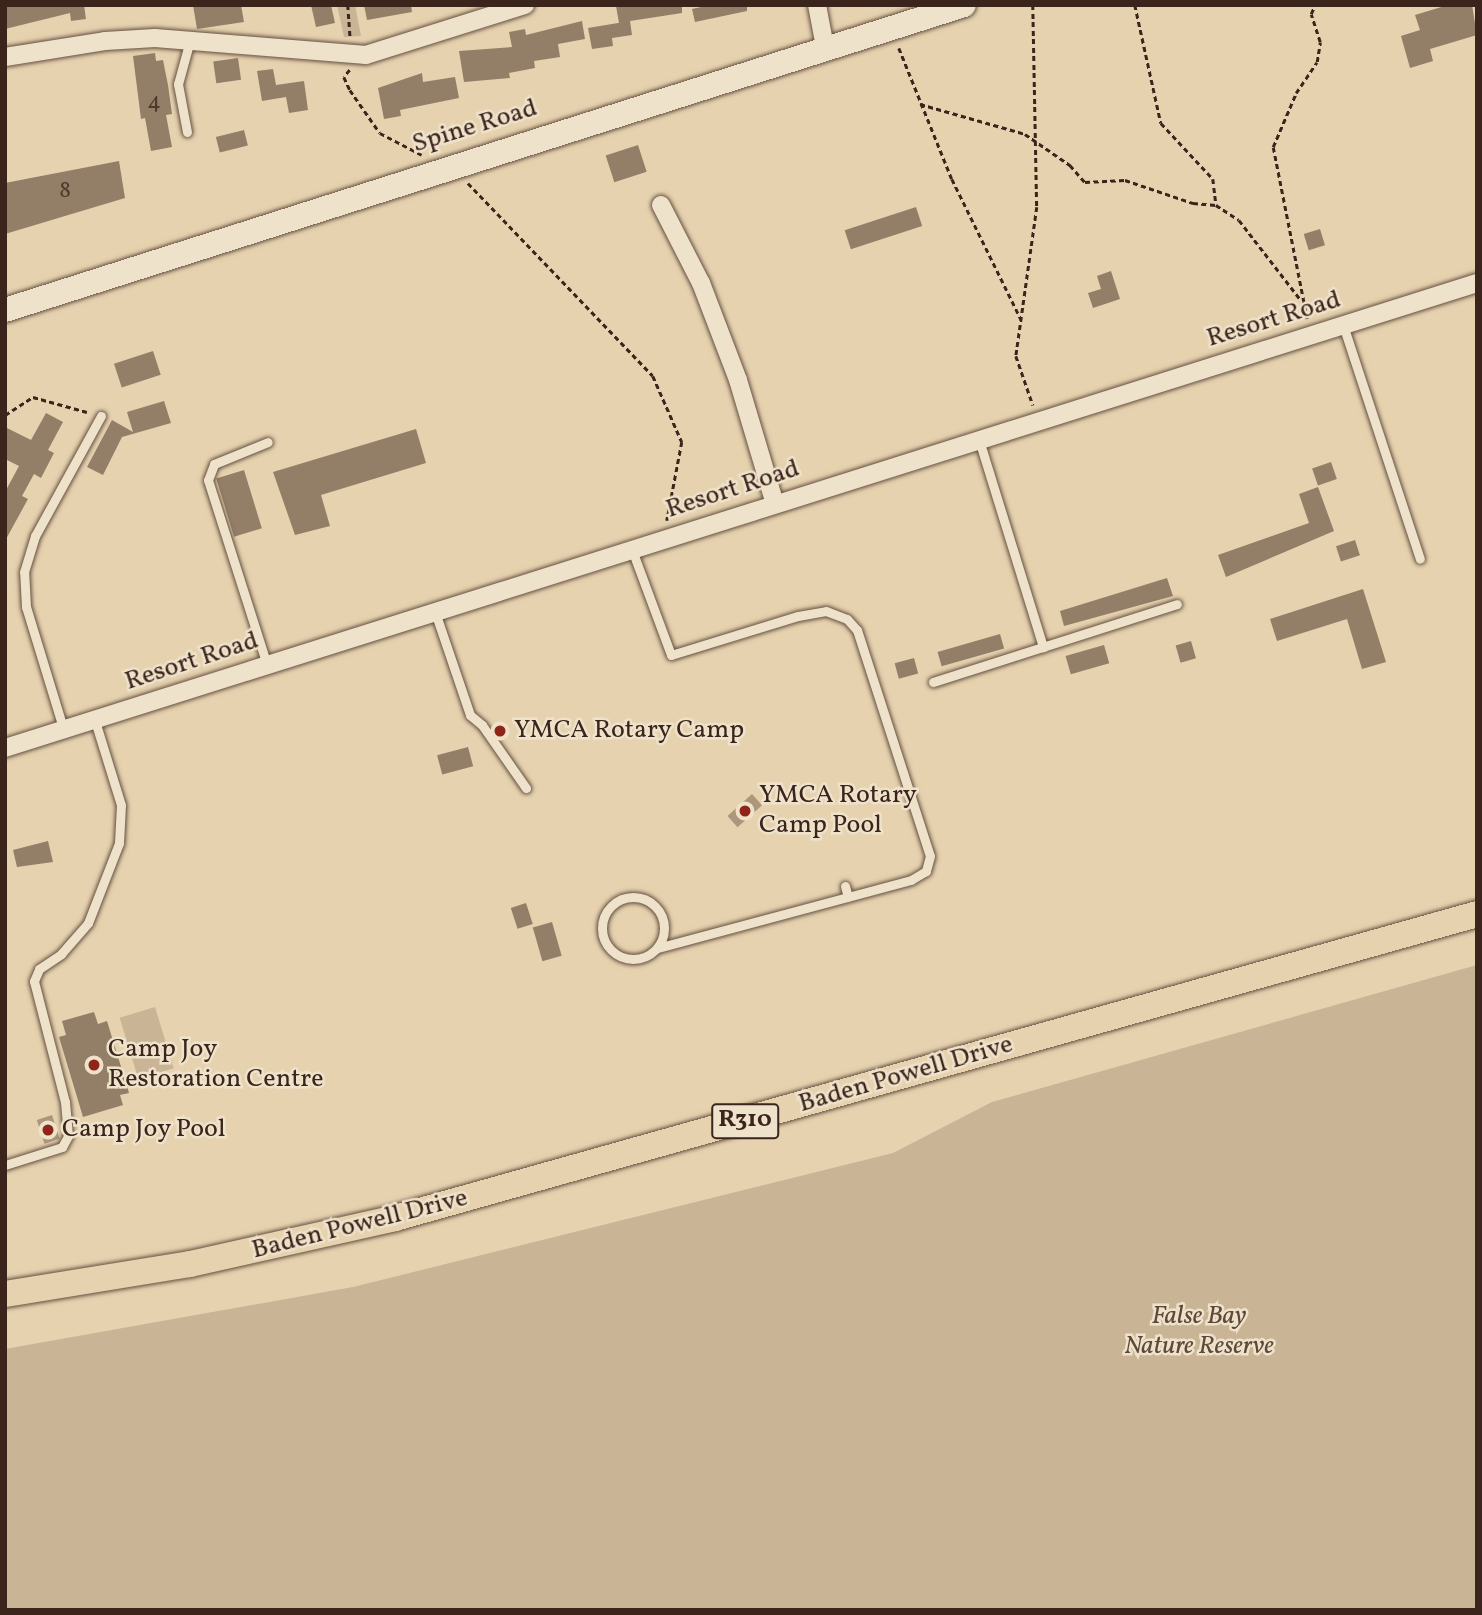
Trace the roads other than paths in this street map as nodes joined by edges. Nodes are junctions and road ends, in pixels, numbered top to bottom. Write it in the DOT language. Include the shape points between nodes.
graph roads {
  1 [pos="525,5"];
  2 [pos="817,5"];
  3 [pos="964,5"];
  4 [pos="190,40"];
  5 [pos="825,47"];
  6 [pos="5,57"];
  7 [pos="187,132"];
  8 [pos="661,205"];
  9 [pos="1477,283"];
  10 [pos="5,310"];
  11 [pos="1343,325"];
  12 [pos="101,416"];
  13 [pos="979,440"];
  14 [pos="268,442"];
  15 [pos="775,504"];
  16 [pos="632,550"];
  17 [pos="1420,559"];
  18 [pos="1177,604"];
  19 [pos="435,612"];
  20 [pos="1043,647"];
  21 [pos="267,666"];
  22 [pos="933,682"];
  23 [pos="95,721"];
  24 [pos="64,731"];
  25 [pos="5,748"];
  26 [pos="526,788"];
  27 [pos="845,886"];
  28 [pos="848,897"];
  29 [pos="1477,914"];
  30 [pos="658,948"];
  31 [pos="5,1165"];
  32 [pos="5,1294"];
  1 -- 4 [label="street" via="388,50 353,55"];
  2 -- 5 [label="street"];
  3 -- 5 [label="main road, Spine Road"];
  4 -- 6 [label="street" via="105,41"];
  4 -- 7 [label="lane" via="178,84"];
  5 -- 10 [label="main road, Spine Road"];
  8 -- 15 [label="street" via="701,282 738,380"];
  9 -- 11 [label="street, Resort Road"];
  11 -- 13 [label="street, Resort Road"];
  11 -- 17 [label="lane"];
  12 -- 24 [label="lane" via="34,536 23,581 26,607"];
  13 -- 15 [label="street, Resort Road"];
  13 -- 20 [label="lane"];
  14 -- 21 [label="lane" via="214,464 208,481"];
  15 -- 16 [label="street, Resort Road"];
  16 -- 19 [label="street, Resort Road"];
  16 -- 28 [label="lane" via="671,654 816,612 841,613 857,630 930,856 926,871 911,880"];
  18 -- 20 [label="lane"];
  19 -- 21 [label="street, Resort Road"];
  19 -- 26 [label="lane" via="470,715"];
  20 -- 22 [label="lane"];
  21 -- 23 [label="street, Resort Road"];
  23 -- 24 [label="street, Resort Road"];
  23 -- 31 [label="lane" via="121,805 119,843 88,923 61,954 39,969 34,981 65,1102 68,1136 62,1147"];
  24 -- 25 [label="street, Resort Road"];
  27 -- 28 [label="lane"];
  28 -- 30 [label="lane"];
  29 -- 32 [label="main road, Baden Powell Drive / R310" via="396,1218 190,1264"];
  30 -- 30 [label="lane" via="635,960 611,950 602,927 609,908 630,897 654,904 665,926"];
}
